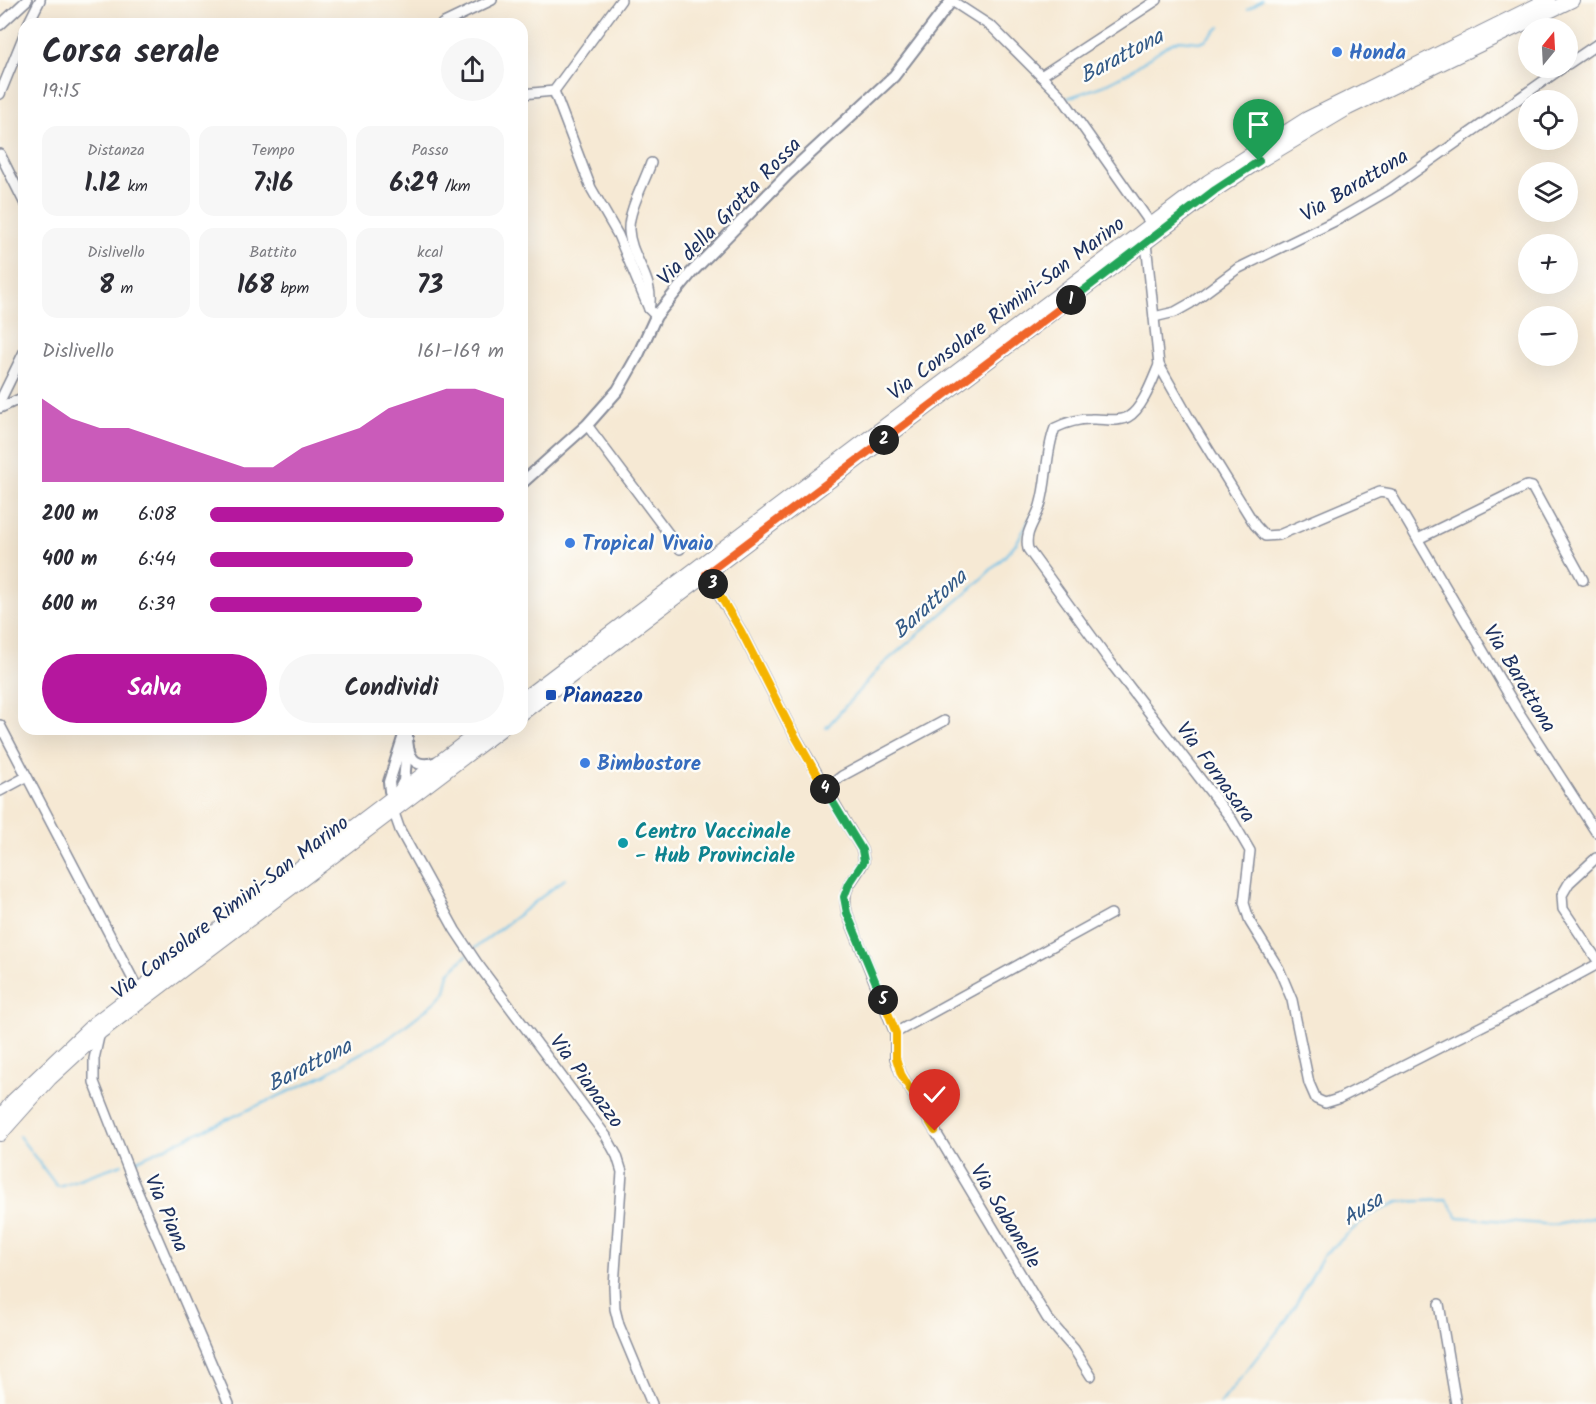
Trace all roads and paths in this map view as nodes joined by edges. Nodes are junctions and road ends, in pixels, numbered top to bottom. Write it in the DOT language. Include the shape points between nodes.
graph roads {
  1 [pos="27,0"];
  2 [pos="40,0"];
  3 [pos="492,0"];
  4 [pos="621,0"];
  5 [pos="952,0"];
  6 [pos="1157,0"];
  7 [pos="1548,0"];
  8 [pos="1572,0"];
  9 [pos="31,18"];
  10 [pos="454,18"];
  11 [pos="0,25"];
  12 [pos="1596,45"];
  13 [pos="18,50"];
  14 [pos="1578,57"];
  15 [pos="1041,76"];
  16 [pos="1548,78"];
  17 [pos="554,91"];
  18 [pos="528,93"];
  19 [pos="0,94"];
  20 [pos="0,154"];
  21 [pos="651,164"];
  22 [pos="18,190"];
  23 [pos="1151,224"];
  24 [pos="1146,243"];
  25 [pos="652,313"];
  26 [pos="1154,317"];
  27 [pos="18,364"];
  28 [pos="1159,365"];
  29 [pos="18,400"];
  30 [pos="0,401"];
  31 [pos="0,408"];
  32 [pos="587,425"];
  33 [pos="528,478"];
  34 [pos="1418,539"];
  35 [pos="680,549"];
  36 [pos="706,574"];
  37 [pos="1583,580"];
  38 [pos="528,695"];
  39 [pos="528,708"];
  40 [pos="944,721"];
  41 [pos="0,725"];
  42 [pos="404,735"];
  43 [pos="406,735"];
  44 [pos="475,735"];
  45 [pos="492,735"];
  46 [pos="407,749"];
  47 [pos="441,761"];
  48 [pos="26,777"];
  49 [pos="825,789"];
  50 [pos="0,790"];
  51 [pos="393,804"];
  52 [pos="1596,832"];
  53 [pos="1596,858"];
  54 [pos="1111,914"];
  55 [pos="1596,958"];
  56 [pos="1596,965"];
  57 [pos="138,989"];
  58 [pos="100,1032"];
  59 [pos="896,1033"];
  60 [pos="13,1101"];
  61 [pos="0,1110"];
  62 [pos="0,1118"];
  63 [pos="0,1134"];
  64 [pos="1439,1304"];
  65 [pos="1091,1376"];
  66 [pos="229,1404"];
  67 [pos="652,1404"];
  68 [pos="1456,1404"];
  1 -- 11 [label="street"];
  2 -- 9 [label="street"];
  3 -- 10 [label="street"];
  4 -- 17 [label="street"];
  5 -- 15 [label="street" via="992,27"];
  5 -- 25 [label="street, Via della Grotta Rossa" via="894,76 788,174"];
  6 -- 15 [label="street"];
  7 -- 23 [label="main road, Via Consolare Rimini-San Marino" via="1307,118"];
  8 -- 24 [label="main road, Via Consolare Rimini-San Marino" via="1311,129 1215,190"];
  12 -- 14 [label="street"];
  13 -- 19 [label="street"];
  15 -- 23 [label="street" via="1074,114"];
  16 -- 26 [label="street, Via Barattona" via="1389,190 1237,269 1175,312"];
  17 -- 18 [label="street"];
  17 -- 25 [label="street" via="591,188 618,235"];
  20 -- 22 [label="street"];
  21 -- 25 [label="street" via="629,228 652,297"];
  23 -- 24 [label="street"];
  23 -- 38 [label="main road, Via Consolare Rimini-San Marino"];
  24 -- 26 [label="street, Via Barattona"];
  24 -- 36 [label="main road, Via Consolare Rimini-San Marino"];
  25 -- 32 [label="street, Via della Grotta Rossa" via="638,355 618,390"];
  26 -- 28 [label="street, Via Barattona"];
  27 -- 30 [label="street"];
  28 -- 34 [label="street, Via Barattona" via="1265,536 1279,535 1380,492 1390,494"];
  28 -- 56 [label="street, Via Fornasara" via="1140,404 1128,417 1068,421 1055,428 1040,505 1026,540 1028,549 1232,820 1250,851 1244,903 1250,922 1279,969 1292,1000 1309,1083 1316,1099 1325,1103 1338,1099"];
  29 -- 31 [label="street"];
  32 -- 33 [label="street, Via della Grotta Rossa"];
  32 -- 35 [label="street"];
  34 -- 37 [label="street" via="1527,486 1532,488"];
  34 -- 52 [label="street, Via Barattona" via="1520,714"];
  36 -- 39 [label="main road, Via Consolare Rimini-San Marino"];
  36 -- 49 [label="street, Via Sabanelle" via="741,631"];
  40 -- 49 [label="street"];
  41 -- 48 [label="street, Via Consolare Rimini-San Marino"];
  42 -- 51 [label="street" via="389,782"];
  43 -- 46 [label="street"];
  44 -- 47 [label="main road, Via Consolare Rimini-San Marino"];
  45 -- 51 [label="main road, Via Consolare Rimini-San Marino"];
  46 -- 47 [label="street" via="415,762 423,765"];
  46 -- 51 [label="street" via="404,781"];
  47 -- 51 [label="main road, Via Consolare Rimini-San Marino"];
  48 -- 50 [label="street"];
  48 -- 57 [label="street, Via Consolare Rimini-San Marino"];
  49 -- 59 [label="street, Via Sabanelle" via="862,850 864,861 844,897"];
  51 -- 57 [label="main road, Via Consolare Rimini-San Marino"];
  51 -- 58 [label="main road, Via Consolare Rimini-San Marino"];
  51 -- 67 [label="street, Via Pianazzo" via="400,830 461,939 617,1156 622,1172 615,1310"];
  53 -- 55 [label="street" via="1562,895 1563,909"];
  54 -- 59 [label="street"];
  57 -- 60 [label="main road, Via Consolare Rimini-San Marino" via="94,1024"];
  58 -- 63 [label="main road, Via Consolare Rimini-San Marino" via="50,1078"];
  58 -- 66 [label="street, Via Piana" via="94,1082"];
  59 -- 65 [label="street, Via Sabanelle" via="896,1058 901,1074 1047,1318"];
  60 -- 61 [label="main road"];
  60 -- 62 [label="main road, Via Consolare Rimini-San Marino"];
  64 -- 68 [label="street"];
}
